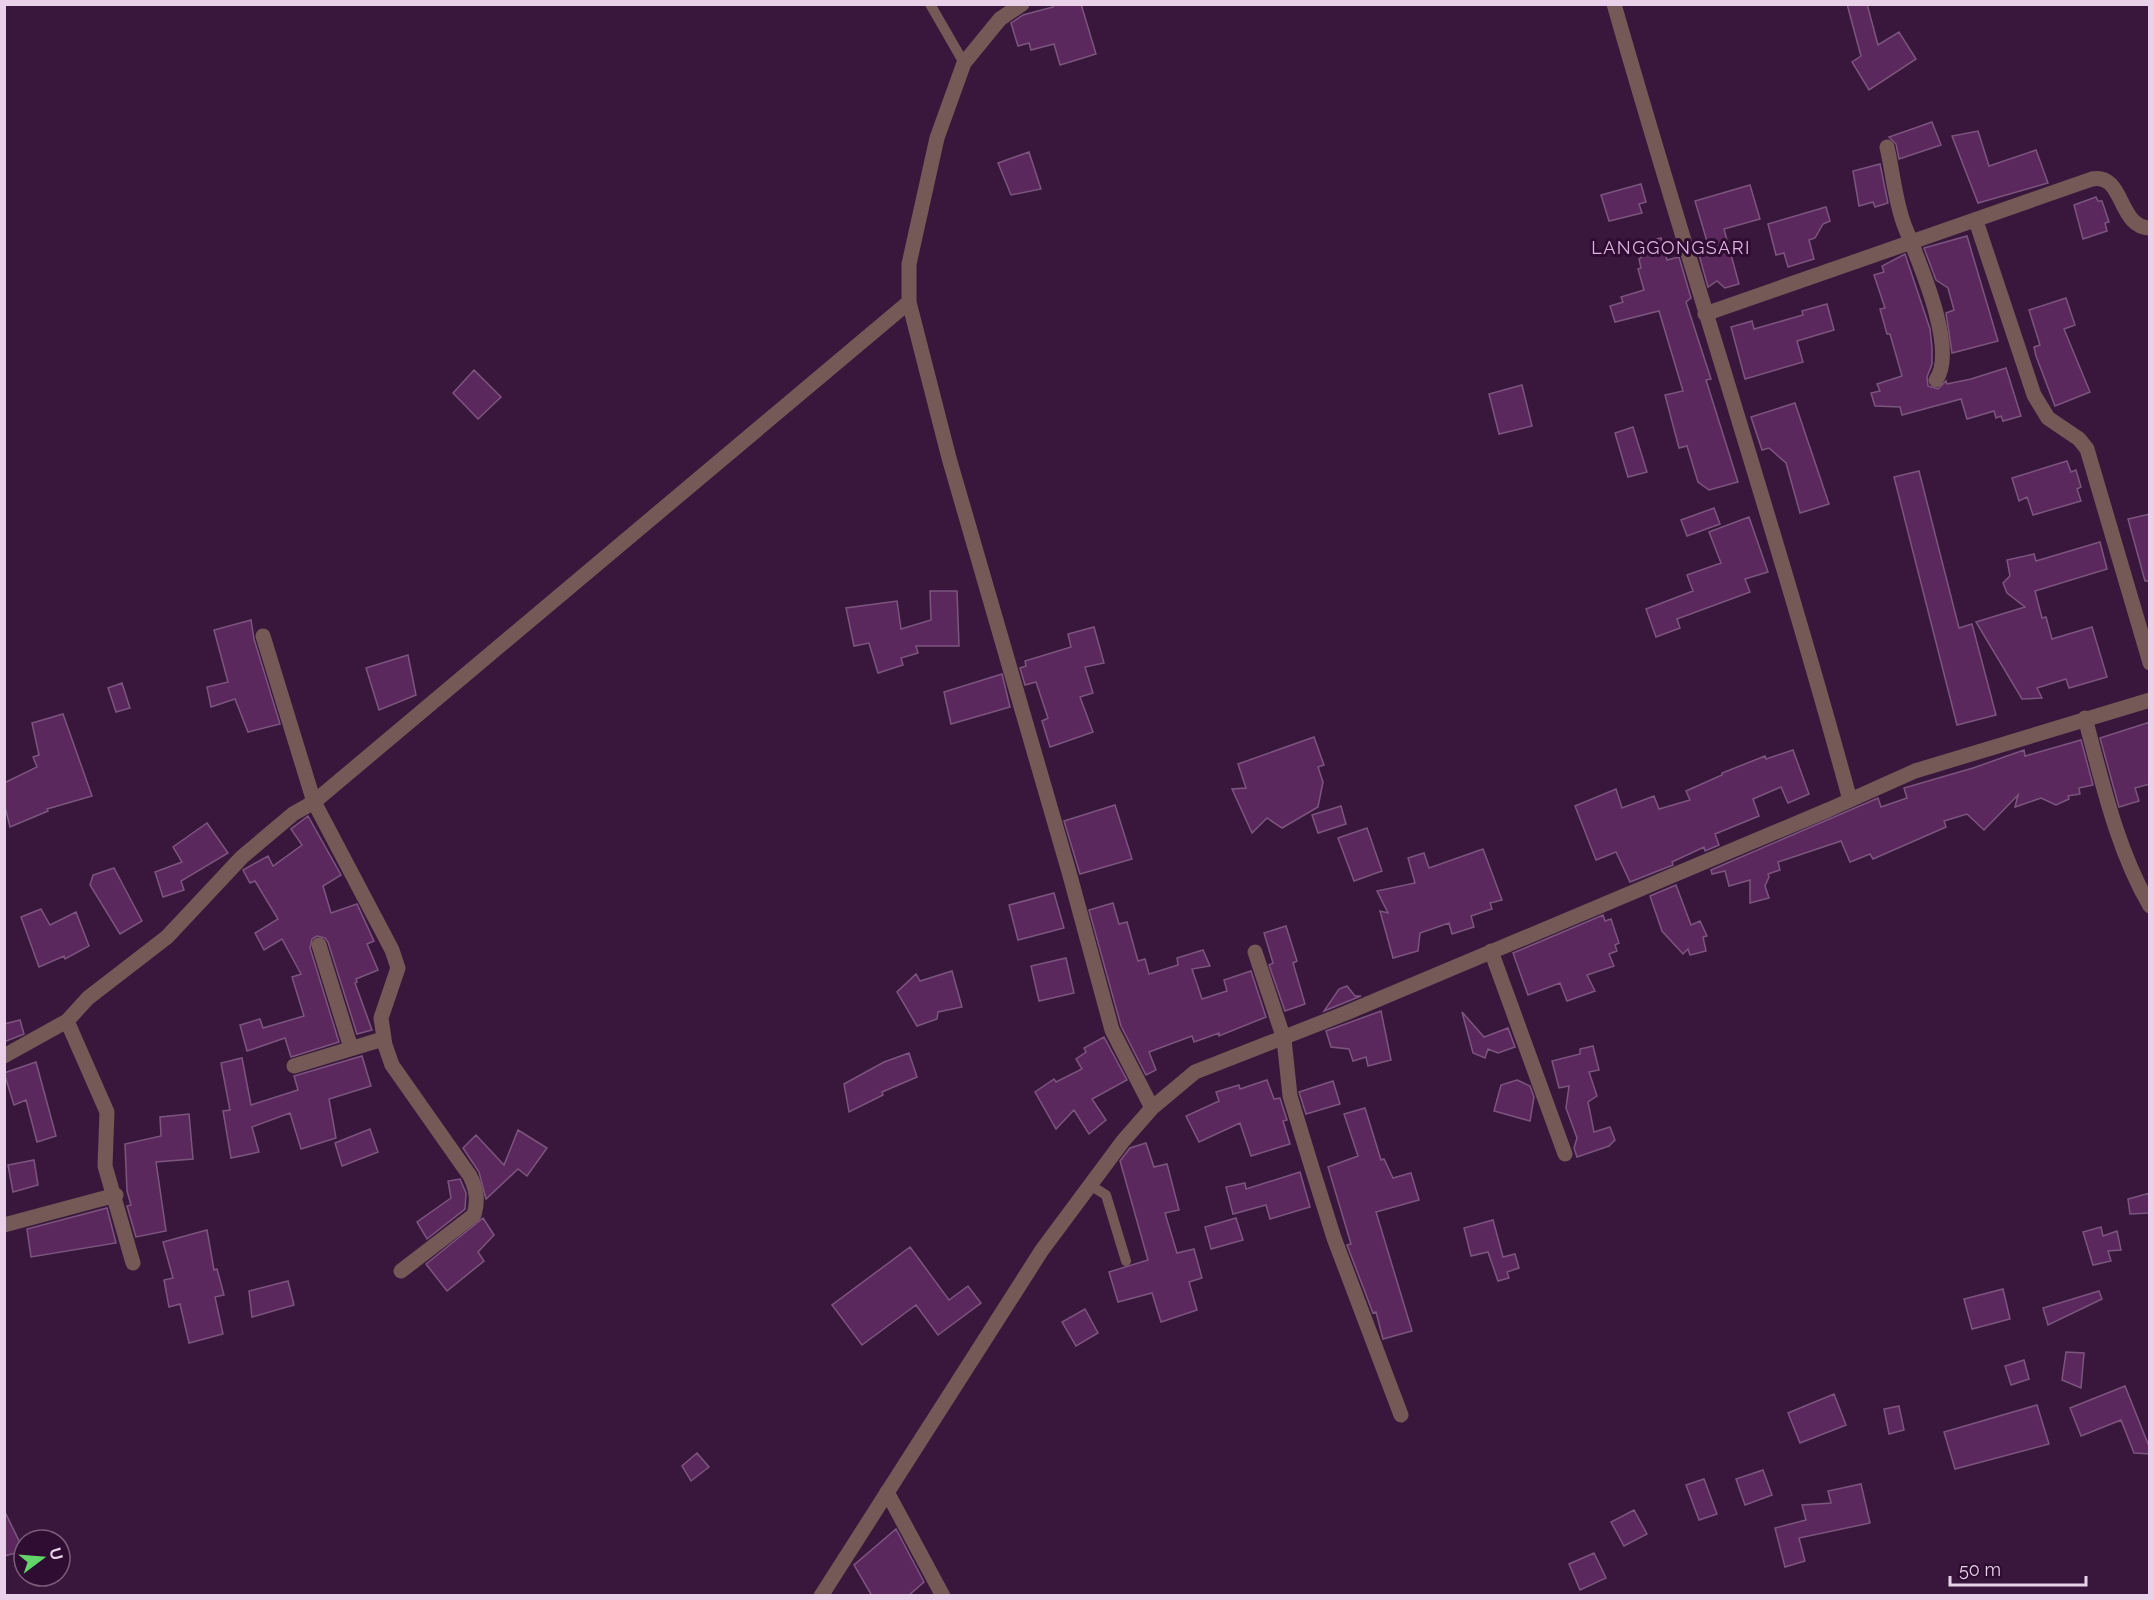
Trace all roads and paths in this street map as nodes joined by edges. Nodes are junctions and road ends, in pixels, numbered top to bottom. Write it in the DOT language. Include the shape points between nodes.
graph roads {
  1 [pos="930,4"];
  2 [pos="1022,4"];
  3 [pos="1614,4"];
  4 [pos="964,63"];
  5 [pos="1887,147"];
  6 [pos="1976,221"];
  7 [pos="2150,228"];
  8 [pos="1913,243"];
  9 [pos="909,302"];
  10 [pos="1705,314"];
  11 [pos="1936,380"];
  12 [pos="263,636"];
  13 [pos="2150,663"];
  14 [pos="2150,700"];
  15 [pos="2085,718"];
  16 [pos="1850,800"];
  17 [pos="314,802"];
  18 [pos="2150,906"];
  19 [pos="319,945"];
  20 [pos="1491,951"];
  21 [pos="1255,952"];
  22 [pos="67,1021"];
  23 [pos="383,1039"];
  24 [pos="1284,1039"];
  25 [pos="351,1048"];
  26 [pos="4,1056"];
  27 [pos="294,1066"];
  28 [pos="1152,1108"];
  29 [pos="1565,1154"];
  30 [pos="1090,1185"];
  31 [pos="116,1195"];
  32 [pos="4,1225"];
  33 [pos="1126,1261"];
  34 [pos="133,1263"];
  35 [pos="401,1271"];
  36 [pos="1401,1415"];
  37 [pos="887,1492"];
  38 [pos="821,1596"];
  39 [pos="943,1596"];
  1 -- 4 [label="lane"];
  2 -- 4 [label="street" via="1000,19"];
  3 -- 10 [label="street"];
  4 -- 9 [label="street" via="937,138 909,264"];
  5 -- 8 [label="street" via="1905,227"];
  6 -- 7 [label="street" via="2104,178 2112,183 2136,223"];
  6 -- 8 [label="street"];
  6 -- 13 [label="street" via="2034,395 2048,417 2087,449"];
  8 -- 10 [label="street"];
  8 -- 11 [label="street" via="1943,352 1942,372"];
  9 -- 17 [label="street"];
  9 -- 28 [label="street" via="949,458 1112,1030"];
  10 -- 16 [label="street" via="1816,675"];
  12 -- 17 [label="street"];
  14 -- 15 [label="street"];
  15 -- 16 [label="street" via="1915,771"];
  15 -- 18 [label="street" via="2106,794 2138,886"];
  16 -- 20 [label="street"];
  17 -- 22 [label="street" via="293,814 242,857 167,937 88,998"];
  17 -- 23 [label="street" via="398,968 381,1018"];
  19 -- 25 [label="street"];
  20 -- 24 [label="street"];
  20 -- 29 [label="street"];
  21 -- 24 [label="street"];
  22 -- 26 [label="street"];
  22 -- 31 [label="street" via="107,1112 104,1158"];
  23 -- 25 [label="street"];
  23 -- 35 [label="street" via="392,1065 470,1176 478,1203 474,1215"];
  24 -- 28 [label="street" via="1195,1072"];
  24 -- 36 [label="street" via="1290,1096 1309,1158 1334,1238"];
  25 -- 27 [label="street"];
  28 -- 30 [label="street"];
  30 -- 33 [label="lane" via="1106,1195"];
  30 -- 37 [label="street" via="1042,1250"];
  31 -- 32 [label="street"];
  31 -- 34 [label="street"];
  37 -- 38 [label="street"];
  37 -- 39 [label="street"];
}
